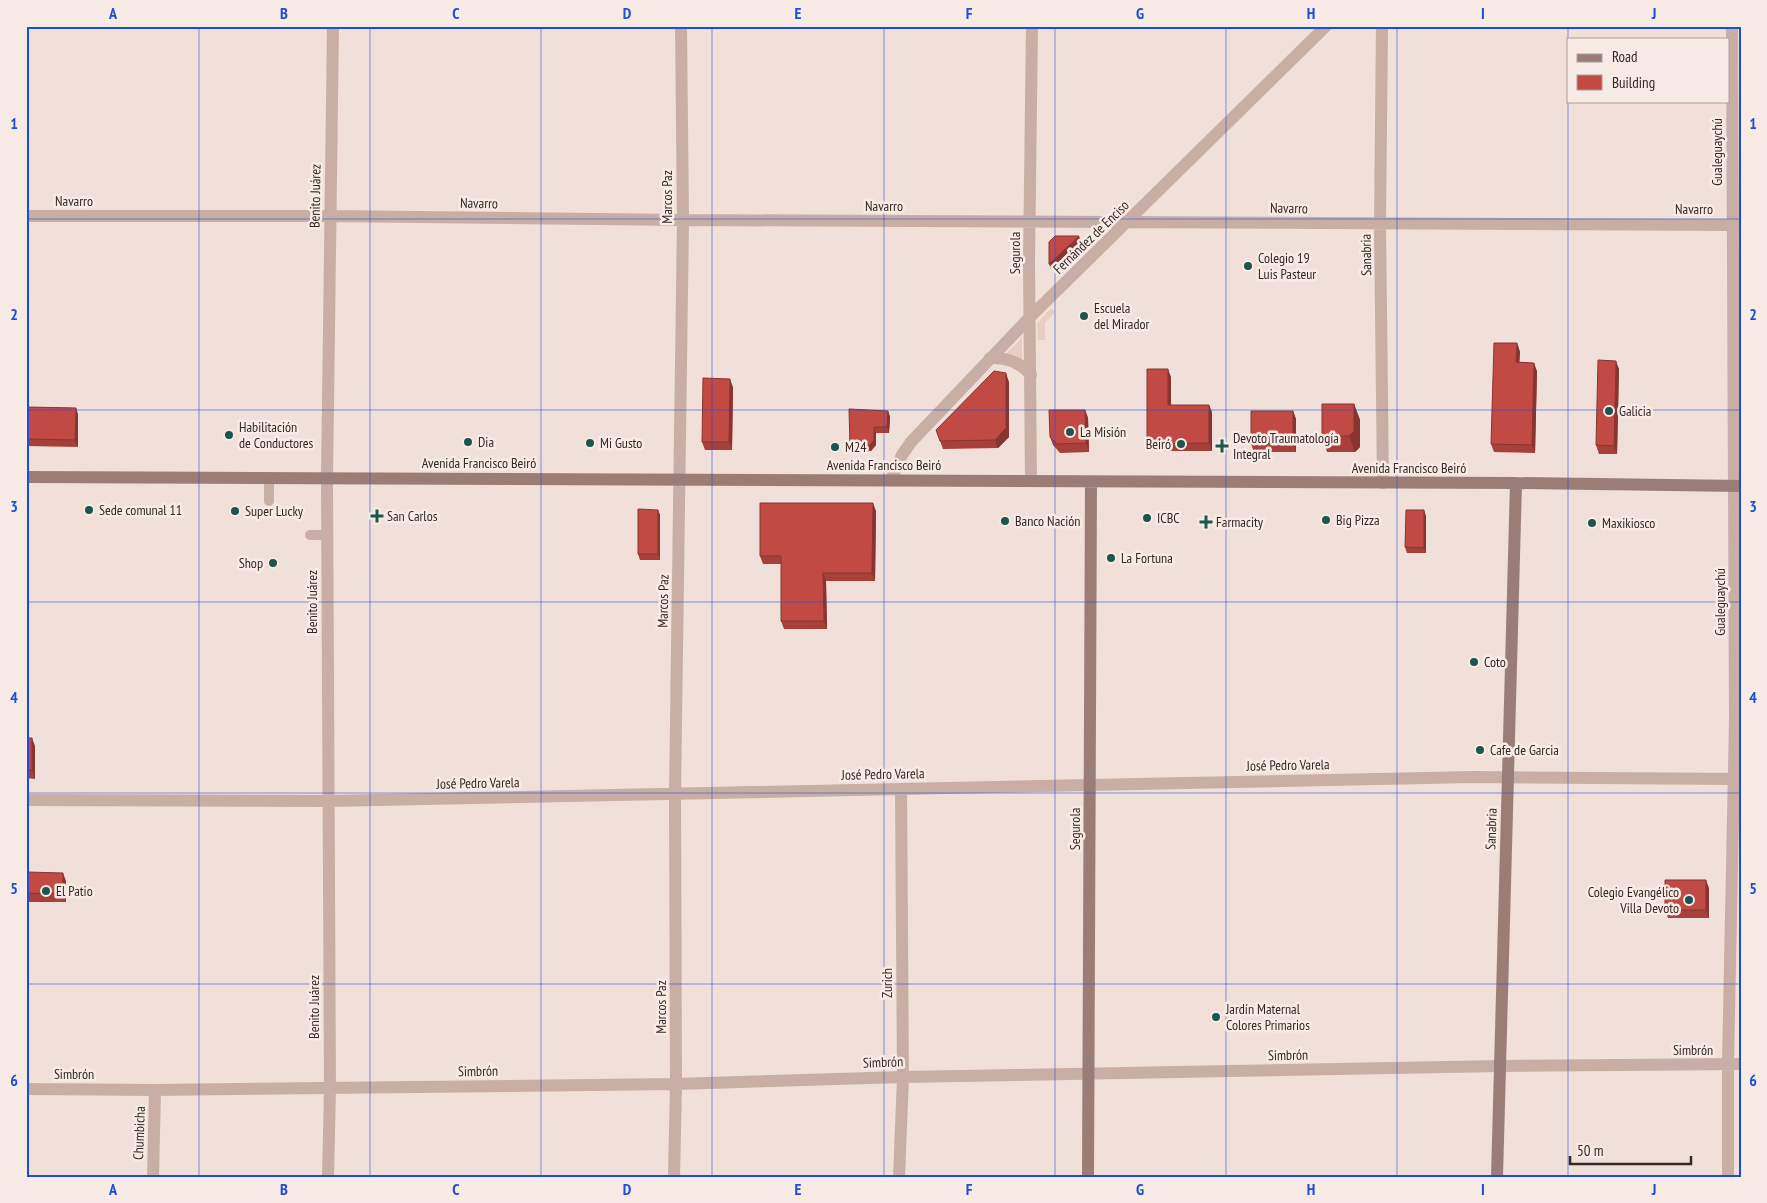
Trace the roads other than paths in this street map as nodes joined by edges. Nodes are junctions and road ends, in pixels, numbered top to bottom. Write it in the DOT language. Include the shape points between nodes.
graph roads {
  1 [pos="332,26"];
  2 [pos="681,26"];
  3 [pos="1032,26"];
  4 [pos="1326,26"];
  5 [pos="1382,26"];
  6 [pos="1732,26"];
  7 [pos="26,216"];
  8 [pos="329,216"];
  9 [pos="683,220"];
  10 [pos="1129,221"];
  11 [pos="1030,222"];
  12 [pos="1380,224"];
  13 [pos="1737,225"];
  14 [pos="1030,317"];
  15 [pos="990,358"];
  16 [pos="1031,375"];
  17 [pos="26,477"];
  18 [pos="269,477"];
  19 [pos="327,478"];
  20 [pos="680,480"];
  21 [pos="891,480"];
  22 [pos="1031,481"];
  23 [pos="1091,482"];
  24 [pos="1383,483"];
  25 [pos="1516,483"];
  26 [pos="1738,486"];
  27 [pos="269,501"];
  28 [pos="310,535"];
  29 [pos="327,535"];
  30 [pos="1508,777"];
  31 [pos="1738,778"];
  32 [pos="1090,784"];
  33 [pos="901,789"];
  34 [pos="675,794"];
  35 [pos="26,800"];
  36 [pos="329,801"];
  37 [pos="1734,1064"];
  38 [pos="1500,1066"];
  39 [pos="1088,1074"];
  40 [pos="903,1077"];
  41 [pos="676,1084"];
  42 [pos="330,1088"];
  43 [pos="26,1089"];
  44 [pos="155,1090"];
  45 [pos="153,1177"];
  46 [pos="328,1177"];
  47 [pos="674,1177"];
  48 [pos="899,1177"];
  49 [pos="1088,1177"];
  50 [pos="1497,1177"];
  51 [pos="1728,1177"];
  1 -- 8 [label="street, Benito Juárez"];
  2 -- 9 [label="street, Marcos Paz"];
  3 -- 11 [label="street, Segurola"];
  4 -- 10 [label="street, Fernández de Enciso"];
  5 -- 12 [label="street, Sanabria"];
  6 -- 13 [label="street, Gualeguaychú"];
  7 -- 8 [label="street, Navarro"];
  8 -- 9 [label="street, Navarro"];
  8 -- 19 [label="street, Benito Juárez"];
  9 -- 11 [label="street, Navarro"];
  9 -- 20 [label="street, Marcos Paz"];
  10 -- 11 [label="street, Navarro"];
  10 -- 12 [label="street, Navarro"];
  10 -- 14 [label="street, Fernández de Enciso"];
  11 -- 14 [label="street, Segurola"];
  12 -- 13 [label="street, Navarro"];
  12 -- 24 [label="street, Sanabria"];
  13 -- 26 [label="street, Gualeguaychú"];
  14 -- 15 [label="street, Fernández de Enciso"];
  14 -- 16 [label="street, Segurola"];
  15 -- 16 [label="street" via="1012,360"];
  15 -- 21 [label="street, Fernández de Enciso" via="912,442"];
  16 -- 22 [label="street, Segurola"];
  17 -- 18 [label="main road, Avenida Francisco Beiró"];
  18 -- 19 [label="main road, Avenida Francisco Beiró"];
  18 -- 27 [label="lane"];
  19 -- 20 [label="main road, Avenida Francisco Beiró"];
  19 -- 29 [label="street, Benito Juárez"];
  20 -- 21 [label="main road, Avenida Francisco Beiró"];
  20 -- 34 [label="street, Marcos Paz"];
  21 -- 22 [label="main road, Avenida Francisco Beiró"];
  22 -- 23 [label="main road, Avenida Francisco Beiró"];
  23 -- 24 [label="main road, Avenida Francisco Beiró"];
  23 -- 32 [label="main road, Segurola"];
  24 -- 25 [label="main road, Avenida Francisco Beiró"];
  25 -- 26 [label="main road, Avenida Francisco Beiró"];
  25 -- 30 [label="main road, Sanabria"];
  26 -- 31 [label="street, Gualeguaychú"];
  28 -- 29 [label="lane"];
  29 -- 36 [label="street, Benito Juárez"];
  30 -- 31 [label="street, José Pedro Varela"];
  30 -- 32 [label="street, José Pedro Varela"];
  30 -- 38 [label="main road, Sanabria"];
  31 -- 37 [label="street, Gualeguaychú"];
  32 -- 33 [label="street, José Pedro Varela"];
  32 -- 39 [label="main road, Segurola"];
  33 -- 34 [label="street, José Pedro Varela"];
  33 -- 40 [label="street, Zurich"];
  34 -- 36 [label="street, José Pedro Varela"];
  34 -- 41 [label="street, Marcos Paz"];
  35 -- 36 [label="street, José Pedro Varela"];
  36 -- 42 [label="street, Benito Juárez"];
  37 -- 38 [label="street, Simbrón"];
  37 -- 51 [label="street, Gualeguaychú"];
  38 -- 39 [label="street, Simbrón"];
  38 -- 50 [label="main road, Sanabria"];
  39 -- 40 [label="street, Simbrón"];
  39 -- 49 [label="main road, Segurola"];
  40 -- 41 [label="street, Simbrón"];
  40 -- 48 [label="street, Zurich"];
  41 -- 42 [label="street, Simbrón"];
  41 -- 47 [label="street, Marcos Paz"];
  42 -- 44 [label="street, Simbrón"];
  42 -- 46 [label="street, Benito Juárez"];
  43 -- 44 [label="street, Simbrón"];
  44 -- 45 [label="street, Chumbicha"];
}
